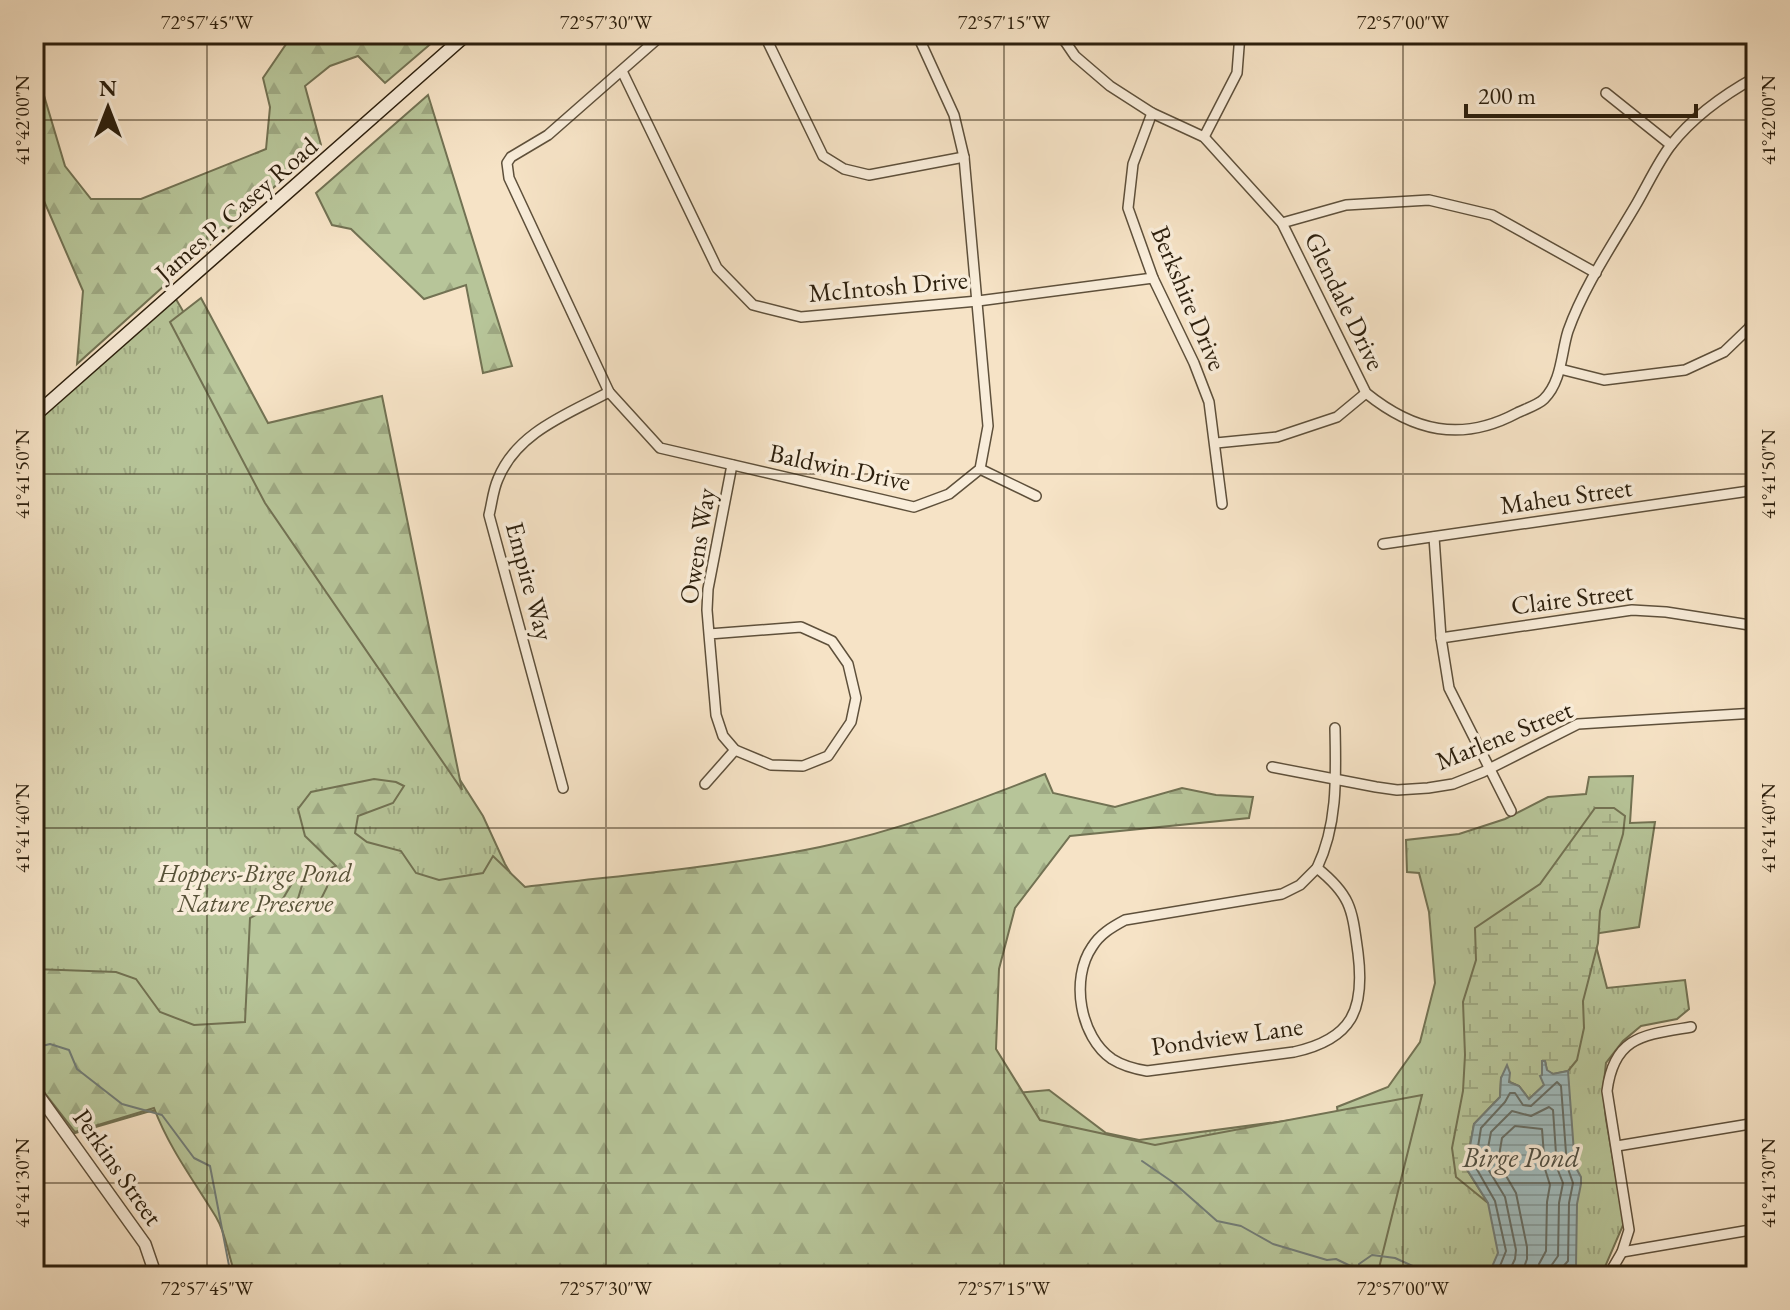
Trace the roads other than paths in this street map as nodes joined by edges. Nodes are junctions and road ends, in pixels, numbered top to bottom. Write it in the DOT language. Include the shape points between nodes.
graph roads {
  1 [pos="467,34"];
  2 [pos="663,34"];
  3 [pos="764,34"];
  4 [pos="917,34"];
  5 [pos="1060,34"];
  6 [pos="1240,34"];
  7 [pos="622,71"];
  8 [pos="1756,77"];
  9 [pos="1606,93"];
  10 [pos="1152,113"];
  11 [pos="1204,137"];
  12 [pos="1671,145"];
  13 [pos="964,157"];
  14 [pos="1282,223"];
  15 [pos="1596,273"];
  16 [pos="1153,278"];
  17 [pos="978,301"];
  18 [pos="1756,315"];
  19 [pos="1560,369"];
  20 [pos="609,392"];
  21 [pos="1366,393"];
  22 [pos="34,416"];
  23 [pos="1216,443"];
  24 [pos="732,465"];
  25 [pos="980,469"];
  26 [pos="1756,490"];
  27 [pos="1036,496"];
  28 [pos="1222,504"];
  29 [pos="1434,537"];
  30 [pos="1383,544"];
  31 [pos="1756,626"];
  32 [pos="709,634"];
  33 [pos="1441,638"];
  34 [pos="1756,713"];
  35 [pos="1335,728"];
  36 [pos="735,750"];
  37 [pos="1272,767"];
  38 [pos="1490,769"];
  39 [pos="1336,780"];
  40 [pos="705,784"];
  41 [pos="563,788"];
  42 [pos="1511,811"];
  43 [pos="1317,868"];
  44 [pos="1691,1027"];
  45 [pos="34,1089"];
  46 [pos="1756,1123"];
  47 [pos="1617,1146"];
  48 [pos="1756,1229"];
  49 [pos="1622,1252"];
  50 [pos="156,1276"];
  51 [pos="1608,1276"];
  1 -- 22 [label="main road, James P. Casey Road"];
  2 -- 7 [label="street"];
  3 -- 13 [label="street" via="823,156 844,169 869,175"];
  4 -- 13 [label="street" via="954,115"];
  5 -- 10 [label="street, Glendale Drive" via="1075,56"];
  6 -- 11 [label="street" via="1237,73"];
  7 -- 17 [label="street, McIntosh Drive" via="717,268 753,305 801,317"];
  7 -- 20 [label="street, Baldwin Drive" via="507,163 509,178"];
  8 -- 12 [label="street, Glendale Drive" via="1724,95"];
  9 -- 12 [label="street"];
  10 -- 11 [label="street, Glendale Drive"];
  10 -- 16 [label="street, Berkshire Drive" via="1133,164 1128,208"];
  11 -- 14 [label="street, Glendale Drive"];
  12 -- 15 [label="street, Glendale Drive"];
  13 -- 17 [label="street"];
  14 -- 15 [label="street" via="1346,205 1429,200 1492,215"];
  14 -- 21 [label="street, Glendale Drive"];
  15 -- 19 [label="street, Glendale Drive" via="1568,331"];
  16 -- 17 [label="street, McIntosh Drive"];
  16 -- 23 [label="street, Berkshire Drive" via="1209,402"];
  17 -- 25 [label="street" via="988,426"];
  18 -- 19 [label="street" via="1724,352 1685,370 1604,380"];
  19 -- 21 [label="street, Glendale Drive" via="1544,400 1503,421 1459,429 1414,424"];
  20 -- 24 [label="street, Baldwin Drive" via="660,448"];
  20 -- 41 [label="street, Empire Way" via="515,449 498,479 489,515"];
  21 -- 23 [label="street" via="1337,417 1277,437"];
  23 -- 28 [label="street, Berkshire Drive"];
  24 -- 25 [label="street, Baldwin Drive" via="914,507 949,494"];
  24 -- 32 [label="street, Owens Way" via="708,589"];
  25 -- 27 [label="street"];
  26 -- 29 [label="street, Maheu Street"];
  29 -- 30 [label="street, Maheu Street"];
  29 -- 33 [label="street"];
  31 -- 33 [label="street, Claire Street" via="1632,610"];
  32 -- 36 [label="street, Owens Way" via="716,715"];
  32 -- 36 [label="street, Owens Way" via="801,627 832,641 848,664 856,698 851,722 828,756 803,766 771,765"];
  33 -- 38 [label="street" via="1449,688"];
  34 -- 38 [label="street, Marlene Street" via="1578,724"];
  35 -- 39 [label="street"];
  36 -- 40 [label="street"];
  37 -- 39 [label="street, Marlene Street"];
  38 -- 39 [label="street, Marlene Street" via="1453,784 1411,790"];
  38 -- 42 [label="street"];
  39 -- 43 [label="street" via="1328,837"];
  43 -- 43 [label="street, Pondview Lane" via="1282,894 1125,920 1105,932 1091,948 1080,981 1088,1031 1100,1048 1129,1067 1147,1071 1294,1052 1334,1037 1355,1009 1360,975 1349,904 1339,886"];
  44 -- 47 [label="street" via="1632,1040 1617,1055 1607,1091"];
  45 -- 50 [label="street, Perkins Street" via="145,1244"];
  46 -- 47 [label="street"];
  47 -- 49 [label="street" via="1629,1230"];
  48 -- 49 [label="street"];
  49 -- 51 [label="street"];
}
